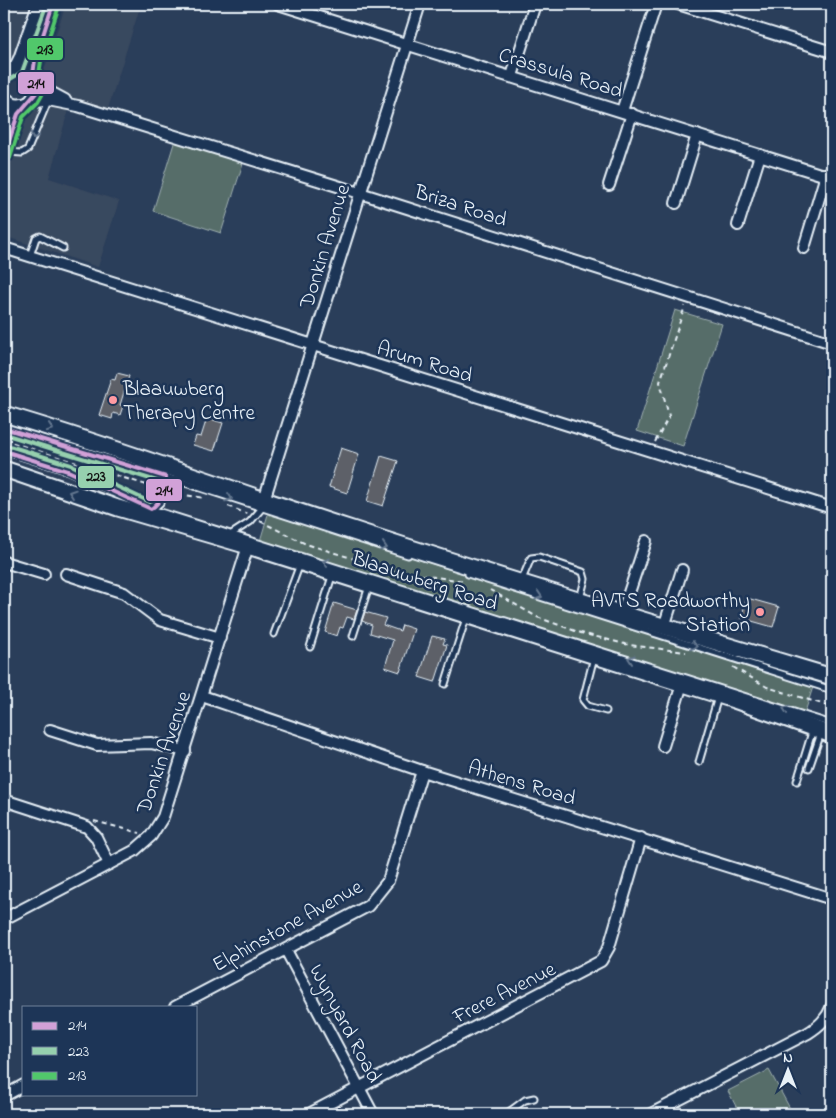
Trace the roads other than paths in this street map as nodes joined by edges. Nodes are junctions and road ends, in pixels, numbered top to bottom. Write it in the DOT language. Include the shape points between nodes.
graph roads {
  1 [pos="34,4"];
  2 [pos="40,4"];
  3 [pos="53,4"];
  4 [pos="278,4"];
  5 [pos="420,4"];
  6 [pos="535,4"];
  7 [pos="656,4"];
  8 [pos="678,4"];
  9 [pos="34,21"];
  10 [pos="407,45"];
  11 [pos="832,52"];
  12 [pos="7,73"];
  13 [pos="512,76"];
  14 [pos="35,80"];
  15 [pos="4,100"];
  16 [pos="48,100"];
  17 [pos="27,104"];
  18 [pos="78,106"];
  19 [pos="627,112"];
  20 [pos="697,135"];
  21 [pos="4,154"];
  22 [pos="760,155"];
  23 [pos="829,175"];
  24 [pos="610,184"];
  25 [pos="360,193"];
  26 [pos="676,204"];
  27 [pos="738,225"];
  28 [pos="5,248"];
  29 [pos="63,248"];
  30 [pos="804,248"];
  31 [pos="30,256"];
  32 [pos="832,343"];
  33 [pos="313,346"];
  34 [pos="4,414"];
  35 [pos="4,428"];
  36 [pos="4,452"];
  37 [pos="4,469"];
  38 [pos="166,477"];
  39 [pos="226,487"];
  40 [pos="263,504"];
  41 [pos="832,508"];
  42 [pos="151,509"];
  43 [pos="233,533"];
  44 [pos="216,537"];
  45 [pos="646,541"];
  46 [pos="248,546"];
  47 [pos="419,558"];
  48 [pos="4,562"];
  49 [pos="300,562"];
  50 [pos="457,570"];
  51 [pos="682,570"];
  52 [pos="333,573"];
  53 [pos="44,574"];
  54 [pos="66,574"];
  55 [pos="521,582"];
  56 [pos="370,585"];
  57 [pos="579,600"];
  58 [pos="622,614"];
  59 [pos="467,616"];
  60 [pos="664,627"];
  61 [pos="274,634"];
  62 [pos="353,636"];
  63 [pos="220,638"];
  64 [pos="310,647"];
  65 [pos="594,656"];
  66 [pos="832,677"];
  67 [pos="445,684"];
  68 [pos="682,684"];
  69 [pos="832,690"];
  70 [pos="202,696"];
  71 [pos="719,696"];
  72 [pos="606,711"];
  73 [pos="50,730"];
  74 [pos="825,730"];
  75 [pos="663,746"];
  76 [pos="184,751"];
  77 [pos="699,762"];
  78 [pos="809,768"];
  79 [pos="422,771"];
  80 [pos="796,781"];
  81 [pos="4,800"];
  82 [pos="640,838"];
  83 [pos="109,864"];
  84 [pos="832,899"];
  85 [pos="4,919"];
  86 [pos="286,950"];
  87 [pos="178,1006"];
  88 [pos="832,1006"];
  89 [pos="22,1086"];
  90 [pos="359,1088"];
  91 [pos="4,1096"];
  92 [pos="534,1098"];
  93 [pos="309,1114"];
  94 [pos="373,1114"];
  95 [pos="506,1114"];
  96 [pos="651,1114"];
  1 -- 9 [label="lane"];
  2 -- 9 [label="street"];
  3 -- 14 [label="street"];
  4 -- 10 [label="street, Crassula Road"];
  5 -- 10 [label="street, Donkin Avenue"];
  6 -- 13 [label="street"];
  7 -- 19 [label="street"];
  8 -- 11 [label="street"];
  9 -- 12 [label="street"];
  10 -- 13 [label="street, Crassula Road"];
  10 -- 25 [label="street, Donkin Avenue"];
  12 -- 14 [label="street" via="26,70"];
  13 -- 19 [label="street, Crassula Road"];
  14 -- 17 [label="street" via="36,94"];
  14 -- 18 [label="street, Briza Road"];
  15 -- 17 [label="street" via="13,106"];
  16 -- 17 [label="street, Briza Road"];
  16 -- 18 [label="street, Briza Road"];
  16 -- 21 [label="lane, one-way" via="28,149 18,154"];
  17 -- 21 [label="street"];
  18 -- 25 [label="street, Briza Road"];
  19 -- 20 [label="street, Crassula Road"];
  19 -- 24 [label="street"];
  20 -- 22 [label="street, Crassula Road"];
  20 -- 26 [label="street"];
  22 -- 23 [label="street, Crassula Road"];
  22 -- 27 [label="street"];
  23 -- 30 [label="street"];
  25 -- 32 [label="street, Briza Road"];
  25 -- 33 [label="street, Donkin Avenue"];
  28 -- 31 [label="street, Arum Road"];
  29 -- 31 [label="lane" via="40,236 36,238"];
  31 -- 33 [label="street, Arum Road"];
  33 -- 40 [label="street, Donkin Avenue"];
  33 -- 41 [label="street, Arum Road"];
  34 -- 39 [label="main road, Blaauwberg Road, one-way"];
  35 -- 38 [label="lane"];
  36 -- 42 [label="lane" via="68,471"];
  44 -- 37 [label="main road, Blaauwberg Road, one-way"];
  38 -- 39 [label="lane"];
  38 -- 40 [label="lane, one-way"];
  38 -- 42 [label="lane" via="160,503"];
  39 -- 40 [label="main road, Blaauwberg Road"];
  40 -- 43 [label="lane" via="254,518"];
  40 -- 47 [label="lane, one-way"];
  40 -- 55 [label="main road, Blaauwberg Road"];
  42 -- 43 [label="lane"];
  42 -- 44 [label="lane"];
  74 -- 43 [label="lane, one-way"];
  44 -- 46 [label="main road, Blaauwberg Road"];
  45 -- 58 [label="street"];
  46 -- 49 [label="main road, Blaauwberg Road"];
  46 -- 63 [label="street, Donkin Avenue"];
  48 -- 53 [label="street"];
  49 -- 52 [label="main road, Blaauwberg Road"];
  49 -- 61 [label="lane"];
  50 -- 69 [label="lane, one-way"];
  51 -- 60 [label="street"];
  52 -- 56 [label="main road, Blaauwberg Road"];
  52 -- 64 [label="lane"];
  54 -- 63 [label="street" via="124,592 160,620"];
  55 -- 57 [label="main road, Blaauwberg Road"];
  55 -- 57 [label="lane" via="531,558 539,557 583,572 585,579"];
  56 -- 59 [label="main road, Blaauwberg Road"];
  56 -- 62 [label="lane"];
  57 -- 58 [label="main road, Blaauwberg Road"];
  58 -- 60 [label="main road, Blaauwberg Road"];
  59 -- 65 [label="main road, Blaauwberg Road"];
  59 -- 67 [label="lane"];
  60 -- 66 [label="main road, Blaauwberg Road"];
  63 -- 70 [label="street, Donkin Avenue"];
  65 -- 68 [label="main road, Blaauwberg Road"];
  65 -- 72 [label="lane" via="583,700 588,706"];
  68 -- 71 [label="main road, Blaauwberg Road"];
  68 -- 75 [label="street"];
  70 -- 76 [label="street, Donkin Avenue"];
  70 -- 79 [label="street, Athens Road"];
  71 -- 74 [label="main road, Blaauwberg Road"];
  71 -- 77 [label="lane"];
  73 -- 76 [label="street" via="96,745 151,743"];
  74 -- 78 [label="lane"];
  74 -- 80 [label="lane"];
  76 -- 83 [label="street, Donkin Avenue" via="163,817 151,836 134,851"];
  79 -- 82 [label="street, Athens Road"];
  79 -- 86 [label="street, Elphinstone Avenue" via="384,889 368,906"];
  81 -- 83 [label="street" via="80,823 92,832"];
  82 -- 84 [label="street, Athens Road"];
  82 -- 90 [label="street, Frere Avenue" via="609,946 601,961"];
  83 -- 85 [label="street, Donkin Avenue"];
  86 -- 87 [label="street, Elphinstone Avenue"];
  86 -- 90 [label="street, Wynyard Road"];
  88 -- 96 [label="street" via="829,1015 808,1033"];
  89 -- 91 [label="street"];
  90 -- 93 [label="street, Frere Avenue"];
  90 -- 94 [label="street, Wynyard Road"];
  92 -- 95 [label="lane" via="525,1100"];
}
